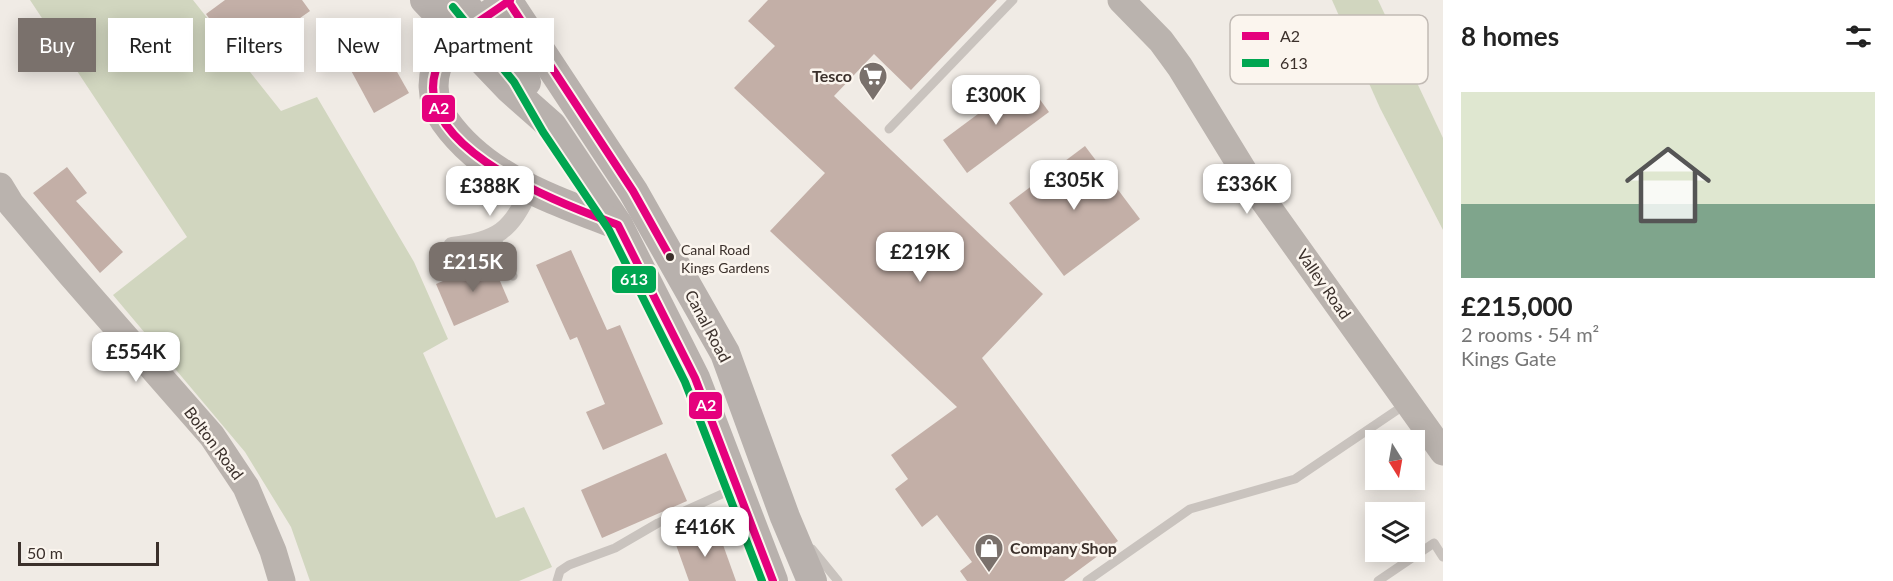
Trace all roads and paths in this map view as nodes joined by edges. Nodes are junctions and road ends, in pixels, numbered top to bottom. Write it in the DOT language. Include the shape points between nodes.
graph roads {
  1 [pos="425,0"];
  2 [pos="461,0"];
  3 [pos="508,0"];
  4 [pos="1013,0"];
  5 [pos="1121,0"];
  6 [pos="453,18"];
  7 [pos="467,18"];
  8 [pos="486,18"];
  9 [pos="436,72"];
  10 [pos="518,72"];
  11 [pos="889,129"];
  12 [pos="0,186"];
  13 [pos="530,189"];
  14 [pos="618,225"];
  15 [pos="496,237"];
  16 [pos="452,246"];
  17 [pos="513,276"];
  18 [pos="1408,403"];
  19 [pos="1443,452"];
  20 [pos="742,499"];
  21 [pos="785,518"];
  22 [pos="693,531"];
  23 [pos="1439,541"];
  24 [pos="1443,557"];
  25 [pos="282,581"];
  26 [pos="557,581"];
  27 [pos="773,581"];
  28 [pos="812,581"];
  29 [pos="838,581"];
  30 [pos="1087,581"];
  31 [pos="1378,581"];
  1 -- 6 [label="main road"];
  2 -- 7 [label="main road"];
  3 -- 8 [label="main road"];
  3 -- 21 [label="main road, Canal Road" via="633,191 725,354"];
  4 -- 11 [label="lane"];
  5 -- 18 [label="street, Valley Road" via="1167,50 1253,186"];
  9 -- 13 [label="main road" via="433,90 441,115 458,140 479,160"];
  10 -- 14 [label="main road, Canal Road"];
  12 -- 25 [label="street, Bolton Road" via="71,275 212,436 246,487"];
  13 -- 14 [label="main road"];
  13 -- 15 [label="street" via="518,216"];
  14 -- 20 [label="main road, Canal Road" via="695,378"];
  15 -- 16 [label="street"];
  15 -- 17 [label="lane"];
  18 -- 19 [label="street, Valley Road"];
  18 -- 30 [label="lane" via="1295,479 1190,509"];
  20 -- 22 [label="lane" via="729,515"];
  20 -- 26 [label="lane" via="658,523 615,548 569,565"];
  20 -- 27 [label="main road, Canal Road"];
  21 -- 28 [label="main road, Canal Road"];
  21 -- 29 [label="lane"];
  23 -- 24 [label="lane"];
  23 -- 31 [label="lane"];
}
